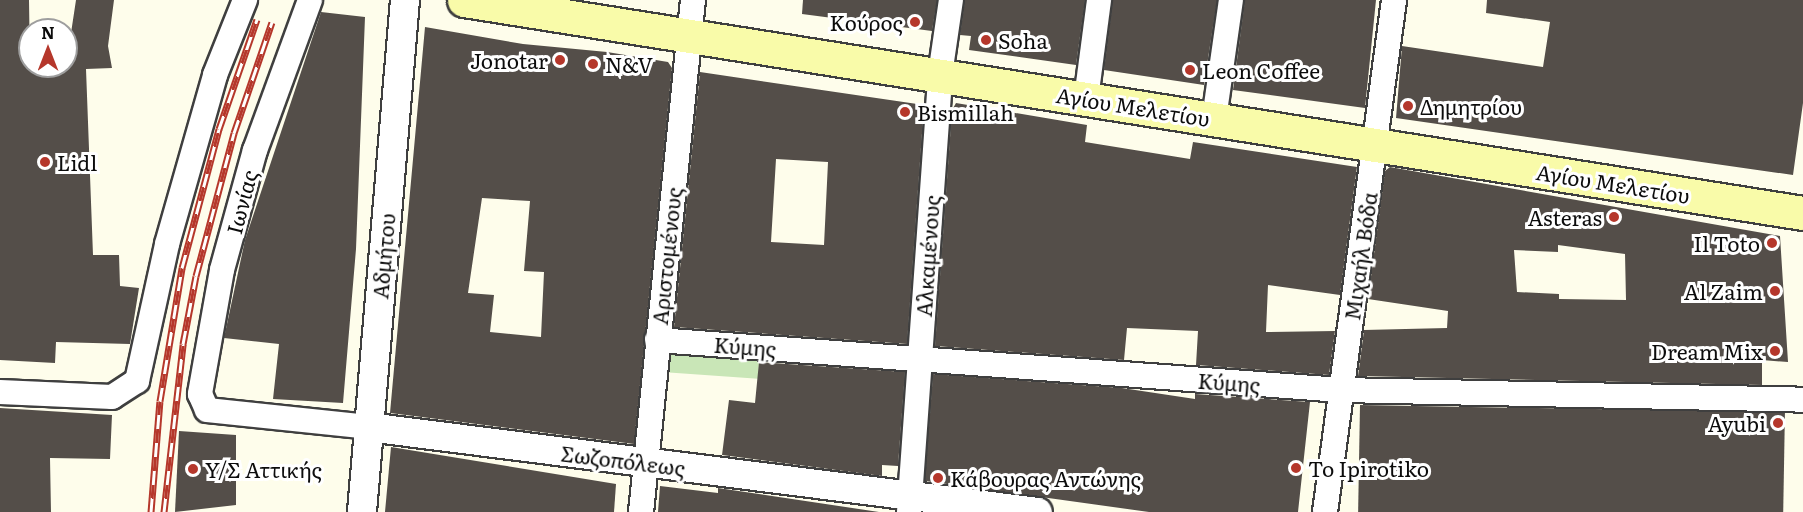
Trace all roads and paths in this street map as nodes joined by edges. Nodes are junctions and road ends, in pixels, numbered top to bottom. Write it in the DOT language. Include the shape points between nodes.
graph roads {
  1 [pos="245,0"];
  2 [pos="310,0"];
  3 [pos="405,0"];
  4 [pos="464,0"];
  5 [pos="693,0"];
  6 [pos="951,0"];
  7 [pos="1099,0"];
  8 [pos="1231,0"];
  9 [pos="1394,0"];
  10 [pos="688,36"];
  11 [pos="940,75"];
  12 [pos="1086,99"];
  13 [pos="1214,119"];
  14 [pos="1375,144"];
  15 [pos="1803,213"];
  16 [pos="657,340"];
  17 [pos="919,359"];
  18 [pos="1341,390"];
  19 [pos="0,392"];
  20 [pos="1803,400"];
  21 [pos="207,410"];
  22 [pos="368,427"];
  23 [pos="645,462"];
  24 [pos="909,504"];
  25 [pos="362,512"];
  26 [pos="641,512"];
  27 [pos="1038,512"];
  28 [pos="1324,512"];
  1 -- 19 [label="street" via="215,75 167,244 137,381 112,397"];
  2 -- 21 [label="street, Ιωνίας" via="255,150 222,270 202,366 200,394"];
  3 -- 22 [label="street, Αδμήτου"];
  4 -- 10 [label="main road, Αγίου Μελετίου"];
  5 -- 10 [label="street, Αριστομένους"];
  6 -- 11 [label="street, Αλκαμένους"];
  7 -- 12 [label="street"];
  8 -- 13 [label="street"];
  9 -- 14 [label="street, Μιχαήλ Βόδα"];
  10 -- 11 [label="main road, Αγίου Μελετίου"];
  10 -- 16 [label="street, Αριστομένους"];
  11 -- 12 [label="main road, Αγίου Μελετίου"];
  11 -- 17 [label="street, Αλκαμένους"];
  12 -- 13 [label="main road, Αγίου Μελετίου"];
  13 -- 14 [label="main road, Αγίου Μελετίου"];
  14 -- 15 [label="main road, Αγίου Μελετίου"];
  14 -- 18 [label="street, Μιχαήλ Βόδα"];
  16 -- 17 [label="street, Κύμης"];
  16 -- 23 [label="street, Αριστομένους"];
  17 -- 18 [label="street, Κύμης"];
  17 -- 24 [label="street, Αλκαμένους"];
  18 -- 20 [label="street, Κύμης"];
  18 -- 28 [label="street, Μιχαήλ Βόδα"];
  21 -- 22 [label="street, Σωζοπόλεως"];
  22 -- 23 [label="street, Σωζοπόλεως"];
  22 -- 25 [label="street, Αδμήτου"];
  23 -- 24 [label="street, Σωζοπόλεως"];
  23 -- 26 [label="street, Αριστομένους"];
  24 -- 27 [label="street, Σωζοπόλεως"];
}
